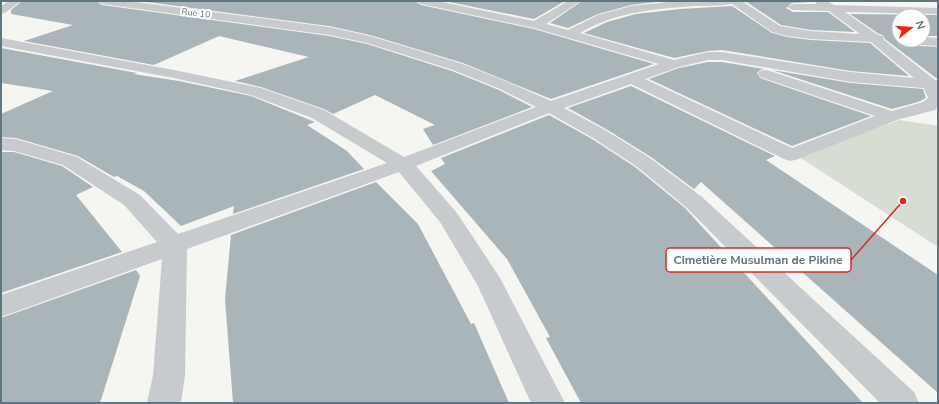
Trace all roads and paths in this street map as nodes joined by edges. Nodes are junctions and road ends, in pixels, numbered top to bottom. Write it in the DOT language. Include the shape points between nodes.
graph roads {
  1 [pos="16,1"];
  2 [pos="102,1"];
  3 [pos="421,1"];
  4 [pos="576,1"];
  5 [pos="730,1"];
  6 [pos="735,1"];
  7 [pos="818,1"];
  8 [pos="793,7"];
  9 [pos="831,7"];
  10 [pos="1,11"];
  11 [pos="938,11"];
  12 [pos="536,25"];
  13 [pos="570,34"];
  14 [pos="875,38"];
  15 [pos="891,39"];
  16 [pos="1,42"];
  17 [pos="722,56"];
  18 [pos="674,64"];
  19 [pos="632,79"];
  20 [pos="934,85"];
  21 [pos="550,107"];
  22 [pos="891,116"];
  23 [pos="1,144"];
  24 [pos="403,164"];
  25 [pos="175,246"];
  26 [pos="1,306"];
  27 [pos="164,403"];
  28 [pos="548,403"];
  29 [pos="902,403"];
  1 -- 10 [label="street"];
  2 -- 21 [label="street, Rue 10" via="329,31 406,50 458,67"];
  3 -- 12 [label="street"];
  4 -- 12 [label="street"];
  5 -- 13 [label="street" via="617,13 602,17"];
  6 -- 14 [label="street" via="776,28 787,32"];
  7 -- 9 [label="street"];
  8 -- 9 [label="street"];
  9 -- 11 [label="street"];
  9 -- 14 [label="street"];
  12 -- 13 [label="street"];
  13 -- 18 [label="street"];
  14 -- 15 [label="street"];
  14 -- 20 [label="street"];
  16 -- 24 [label="street" via="255,91 318,114"];
  17 -- 18 [label="street" via="708,56"];
  17 -- 20 [label="street" via="851,77"];
  17 -- 22 [label="street" via="754,70"];
  18 -- 19 [label="street"];
  19 -- 21 [label="street"];
  19 -- 22 [label="street" via="791,155"];
  20 -- 22 [label="street" via="936,99 929,106"];
  21 -- 24 [label="street"];
  21 -- 29 [label="street, Rue 10" via="644,162 694,202"];
  23 -- 25 [label="street" via="16,145 70,160 132,200"];
  24 -- 25 [label="street"];
  24 -- 28 [label="street" via="449,218 491,285"];
  25 -- 26 [label="street"];
  25 -- 27 [label="street" via="169,375"];
}
